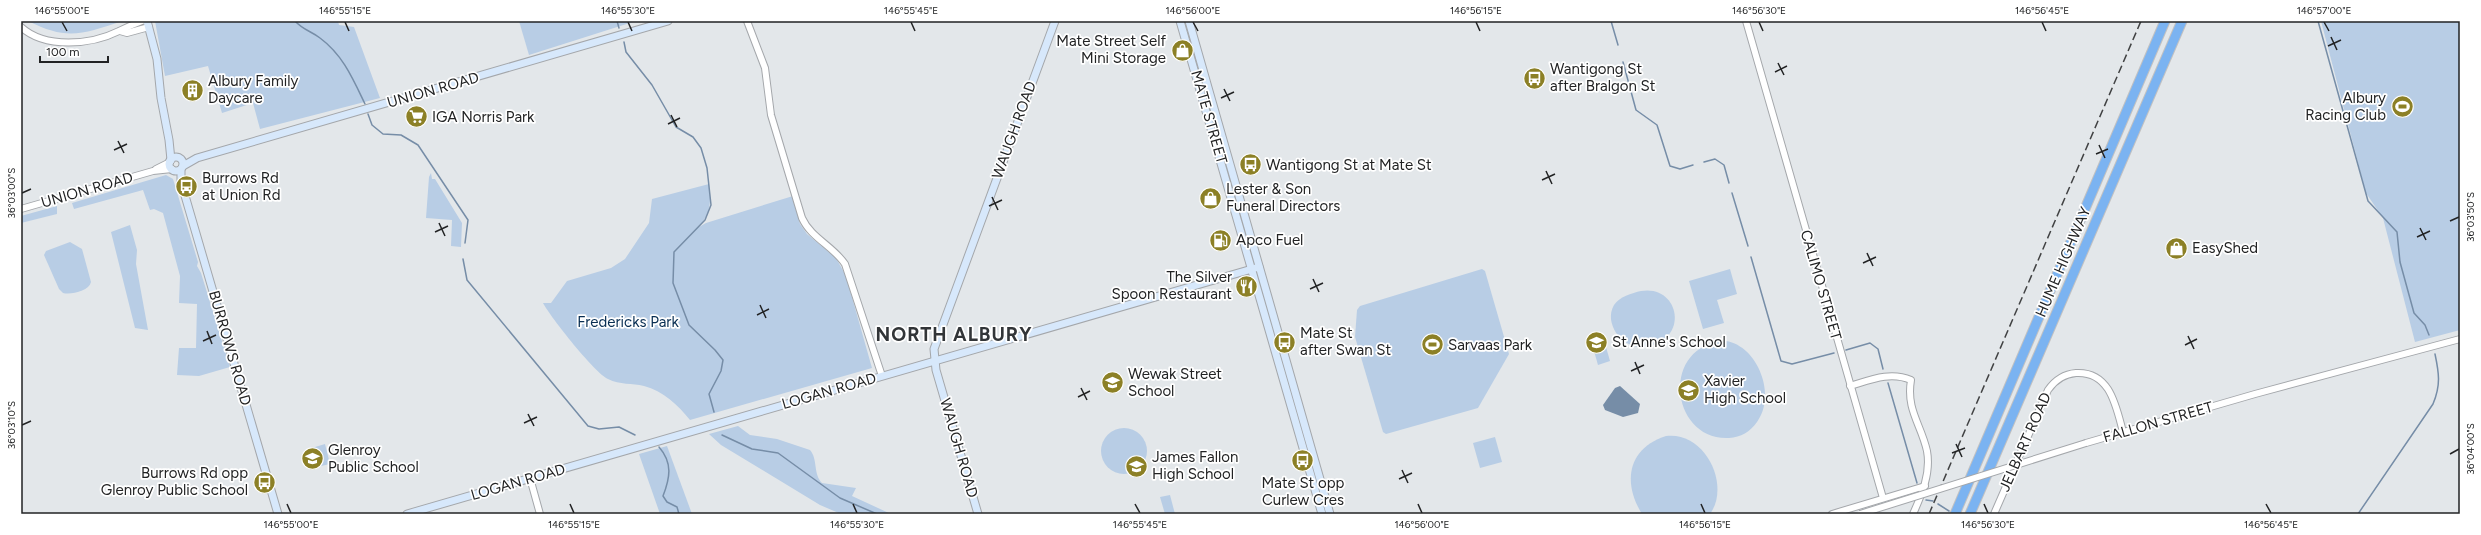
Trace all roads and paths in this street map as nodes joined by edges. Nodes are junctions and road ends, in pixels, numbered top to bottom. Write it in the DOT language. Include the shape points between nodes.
graph roads {
  1 [pos="142,21"];
  2 [pos="668,21"];
  3 [pos="747,21"];
  4 [pos="1055,21"];
  5 [pos="1180,21"];
  6 [pos="1189,21"];
  7 [pos="1746,21"];
  8 [pos="2165,21"];
  9 [pos="2182,21"];
  10 [pos="148,24"];
  11 [pos="21,26"];
  12 [pos="120,31"];
  13 [pos="176,164"];
  14 [pos="21,209"];
  15 [pos="1255,268"];
  16 [pos="2460,339"];
  17 [pos="935,361"];
  18 [pos="882,376"];
  19 [pos="1850,386"];
  20 [pos="2123,432"];
  21 [pos="530,478"];
  22 [pos="1925,486"];
  23 [pos="1883,498"];
  24 [pos="278,514"];
  25 [pos="407,514"];
  26 [pos="540,514"];
  27 [pos="978,514"];
  28 [pos="1322,514"];
  29 [pos="1330,514"];
  30 [pos="1832,514"];
  31 [pos="1860,514"];
  32 [pos="1913,514"];
  33 [pos="1955,514"];
  34 [pos="1970,514"];
  35 [pos="1994,514"];
  1 -- 12 [label="street"];
  2 -- 13 [label="main road, UNION ROAD"];
  3 -- 18 [label="street" via="765,68 771,115 802,218 811,232 834,250 845,264"];
  4 -- 17 [label="main road, WAUGH ROAD" via="935,344"];
  5 -- 15 [label="main road, MATE STREET"];
  6 -- 15 [label="main road, MATE STREET"];
  7 -- 19 [label="street, CALIMO STREET"];
  8 -- 33 [label="highway, HUME HIGHWAY"];
  9 -- 34 [label="highway, HUME HIGHWAY"];
  10 -- 12 [label="street" via="127,33"];
  10 -- 13 [label="main road, BURROWS ROAD" via="157,59 163,115"];
  11 -- 12 [label="street" via="39,37 74,43"];
  13 -- 14 [label="street, UNION ROAD"];
  13 -- 24 [label="main road, BURROWS ROAD"];
  15 -- 17 [label="main road, LOGAN ROAD"];
  15 -- 28 [label="main road, MATE STREET"];
  15 -- 29 [label="main road, MATE STREET"];
  16 -- 20 [label="street, FALLON STREET"];
  17 -- 18 [label="main road, LOGAN ROAD"];
  17 -- 27 [label="main road, WAUGH ROAD"];
  18 -- 21 [label="main road, LOGAN ROAD"];
  19 -- 22 [label="street" via="1884,376 1904,376 1911,380 1910,402 1927,451"];
  19 -- 23 [label="street, CALIMO STREET"];
  20 -- 31 [label="street, FALLON STREET, bridge"];
  20 -- 35 [label="street, JELBART ROAD" via="2111,392 2101,380 2080,373 2060,378 2048,390"];
  21 -- 25 [label="main road, LOGAN ROAD"];
  21 -- 26 [label="street"];
  22 -- 23 [label="street"];
  22 -- 32 [label="street"];
  23 -- 30 [label="street"];
}
